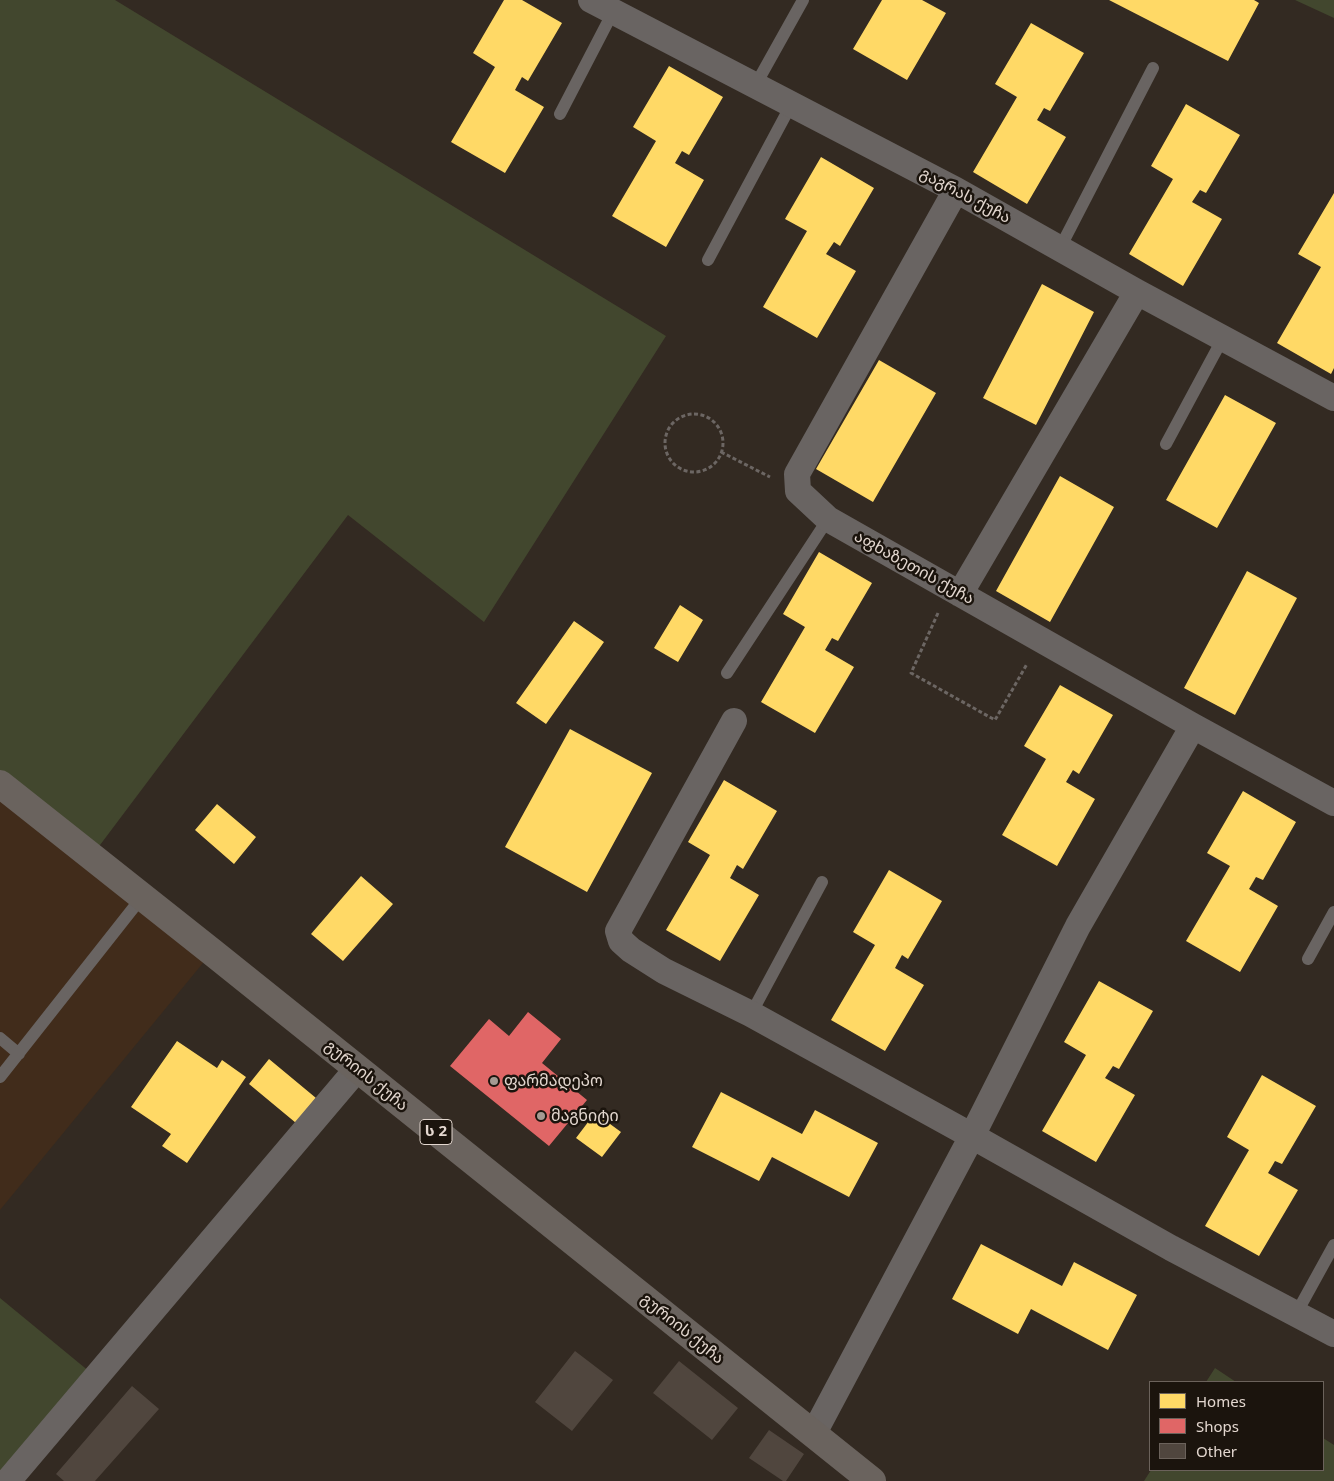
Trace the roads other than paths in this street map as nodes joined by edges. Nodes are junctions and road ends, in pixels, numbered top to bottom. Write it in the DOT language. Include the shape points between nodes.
graph roads {
  1 [pos="803,0"];
  2 [pos="602,6"];
  3 [pos="1153,68"];
  4 [pos="755,86"];
  5 [pos="791,104"];
  6 [pos="560,114"];
  7 [pos="956,190"];
  8 [pos="1060,248"];
  9 [pos="708,260"];
  10 [pos="1137,292"];
  11 [pos="1223,338"];
  12 [pos="1334,398"];
  13 [pos="1166,444"];
  14 [pos="828,519"];
  15 [pos="955,591"];
  16 [pos="727,673"];
  17 [pos="734,721"];
  18 [pos="1194,726"];
  19 [pos="0,784"];
  20 [pos="1334,803"];
  21 [pos="822,882"];
  22 [pos="142,897"];
  23 [pos="1334,912"];
  24 [pos="1308,959"];
  25 [pos="751,1014"];
  26 [pos="0,1038"];
  27 [pos="19,1054"];
  28 [pos="357,1069"];
  29 [pos="0,1077"];
  30 [pos="972,1136"];
  31 [pos="1334,1244"];
  32 [pos="1296,1314"];
  33 [pos="1334,1334"];
  34 [pos="814,1433"];
  35 [pos="8,1481"];
  36 [pos="872,1481"];
  1 -- 4 [label="lane"];
  2 -- 4 [label="street, გაგრას ქუჩა"];
  2 -- 6 [label="lane"];
  3 -- 8 [label="lane"];
  4 -- 5 [label="street, გაგრას ქუჩა"];
  5 -- 7 [label="street, გაგრას ქუჩა"];
  5 -- 9 [label="lane"];
  7 -- 8 [label="street, გაგრას ქუჩა"];
  7 -- 14 [label="street, აფხაზეთის ქუჩა" via="797,474 798,491"];
  8 -- 10 [label="street, გაგრას ქუჩა"];
  10 -- 11 [label="street, გაგრას ქუჩა"];
  10 -- 15 [label="street"];
  11 -- 12 [label="street, გაგრას ქუჩა"];
  11 -- 13 [label="lane"];
  14 -- 15 [label="street, აფხაზეთის ქუჩა"];
  14 -- 16 [label="lane"];
  15 -- 18 [label="street, აფხაზეთის ქუჩა"];
  17 -- 25 [label="street" via="618,931 621,941 631,950 664,971"];
  18 -- 20 [label="street, აფხაზეთის ქუჩა"];
  18 -- 30 [label="street" via="1078,926"];
  19 -- 22 [label="highway, გურიის ქუჩა / ს 2"];
  21 -- 25 [label="lane"];
  22 -- 27 [label="lane"];
  22 -- 28 [label="highway, გურიის ქუჩა / ს 2"];
  23 -- 24 [label="lane"];
  25 -- 30 [label="street"];
  26 -- 27 [label="lane"];
  27 -- 29 [label="lane"];
  28 -- 34 [label="highway, გურიის ქუჩა / ს 2"];
  28 -- 35 [label="street"];
  30 -- 32 [label="street"];
  30 -- 34 [label="street"];
  31 -- 32 [label="lane"];
  32 -- 33 [label="street"];
  34 -- 36 [label="highway, გურიის ქუჩა / ს 2"];
}
